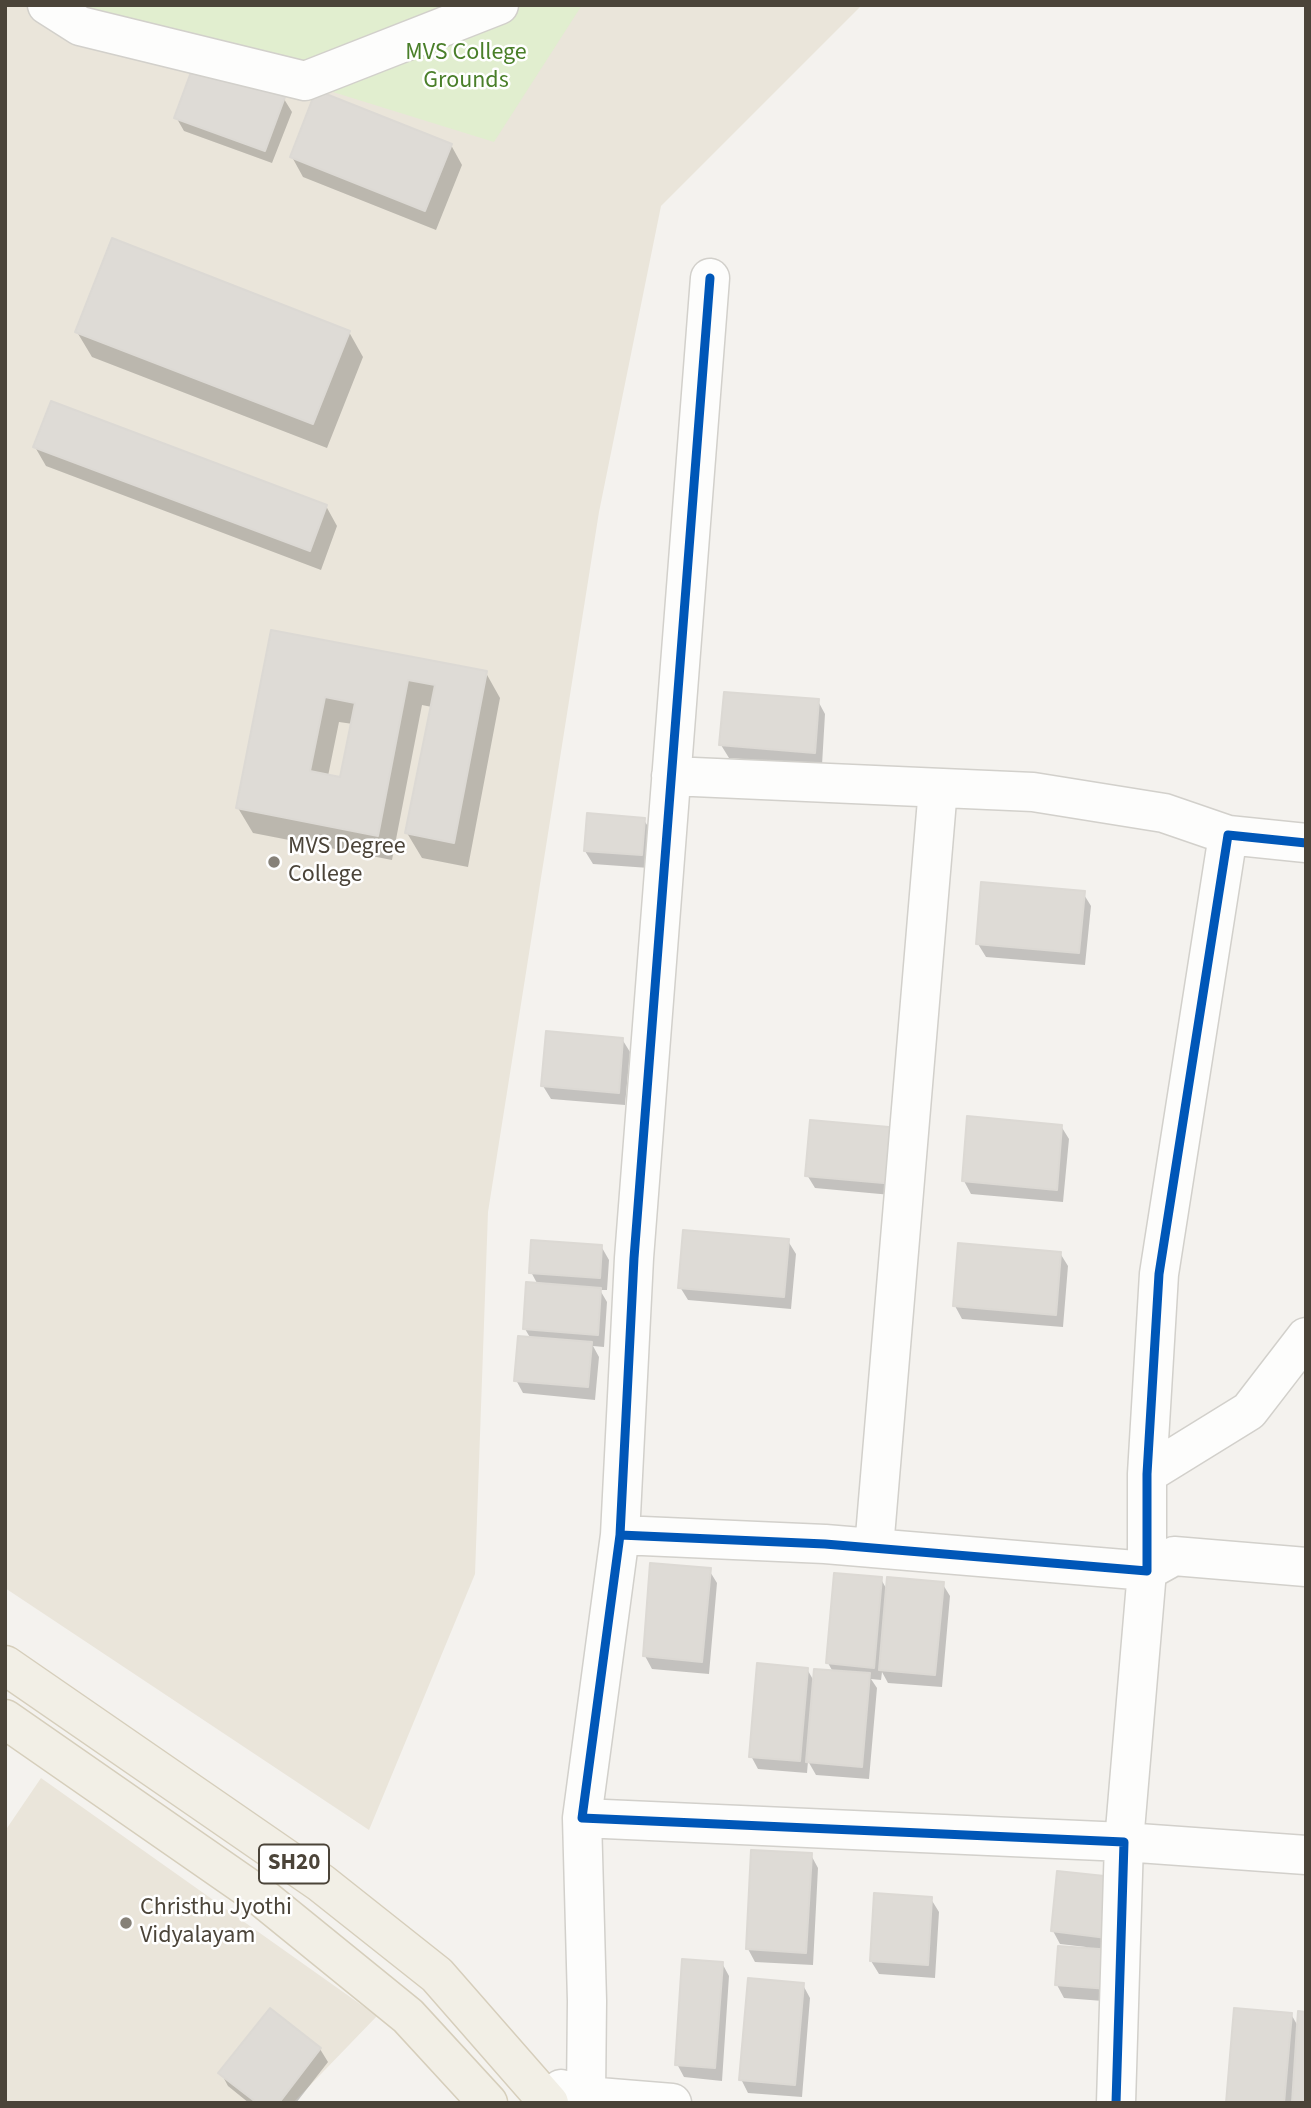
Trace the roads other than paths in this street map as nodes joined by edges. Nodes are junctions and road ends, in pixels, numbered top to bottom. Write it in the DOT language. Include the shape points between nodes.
graph roads {
  1 [pos="47,5"];
  2 [pos="499,5"];
  3 [pos="709,278"];
  4 [pos="671,776"];
  5 [pos="937,788"];
  6 [pos="1228,835"];
  7 [pos="1306,843"];
  8 [pos="1306,1337"];
  9 [pos="1147,1474"];
  10 [pos="620,1535"];
  11 [pos="874,1548"];
  12 [pos="1306,1567"];
  13 [pos="1147,1571"];
  14 [pos="5,1665"];
  15 [pos="5,1719"];
  16 [pos="582,1818"];
  17 [pos="1124,1842"];
  18 [pos="1306,1855"];
  19 [pos="540,2092"];
  20 [pos="586,2096"];
  21 [pos="488,2103"];
  22 [pos="672,2103"];
  23 [pos="1115,2103"];
  1 -- 2 [label="street" via="80,26 305,81"];
  3 -- 4 [label="street"];
  4 -- 5 [label="street"];
  4 -- 10 [label="street" via="634,1258"];
  5 -- 6 [label="street" via="1032,792 1164,813"];
  5 -- 11 [label="street"];
  6 -- 7 [label="street"];
  6 -- 9 [label="street" via="1159,1274"];
  8 -- 9 [label="street" via="1249,1410"];
  9 -- 13 [label="street"];
  10 -- 11 [label="street"];
  10 -- 16 [label="street"];
  11 -- 13 [label="street"];
  12 -- 13 [label="street" via="1174,1556"];
  13 -- 17 [label="street"];
  14 -- 19 [label="main road, SH20" via="311,1876 437,1975"];
  15 -- 21 [label="main road, SH20" via="264,1899 408,2016"];
  16 -- 17 [label="street"];
  16 -- 20 [label="street"];
  17 -- 18 [label="street"];
  17 -- 23 [label="street"];
  19 -- 20 [label="street"];
  20 -- 22 [label="street"];
}
